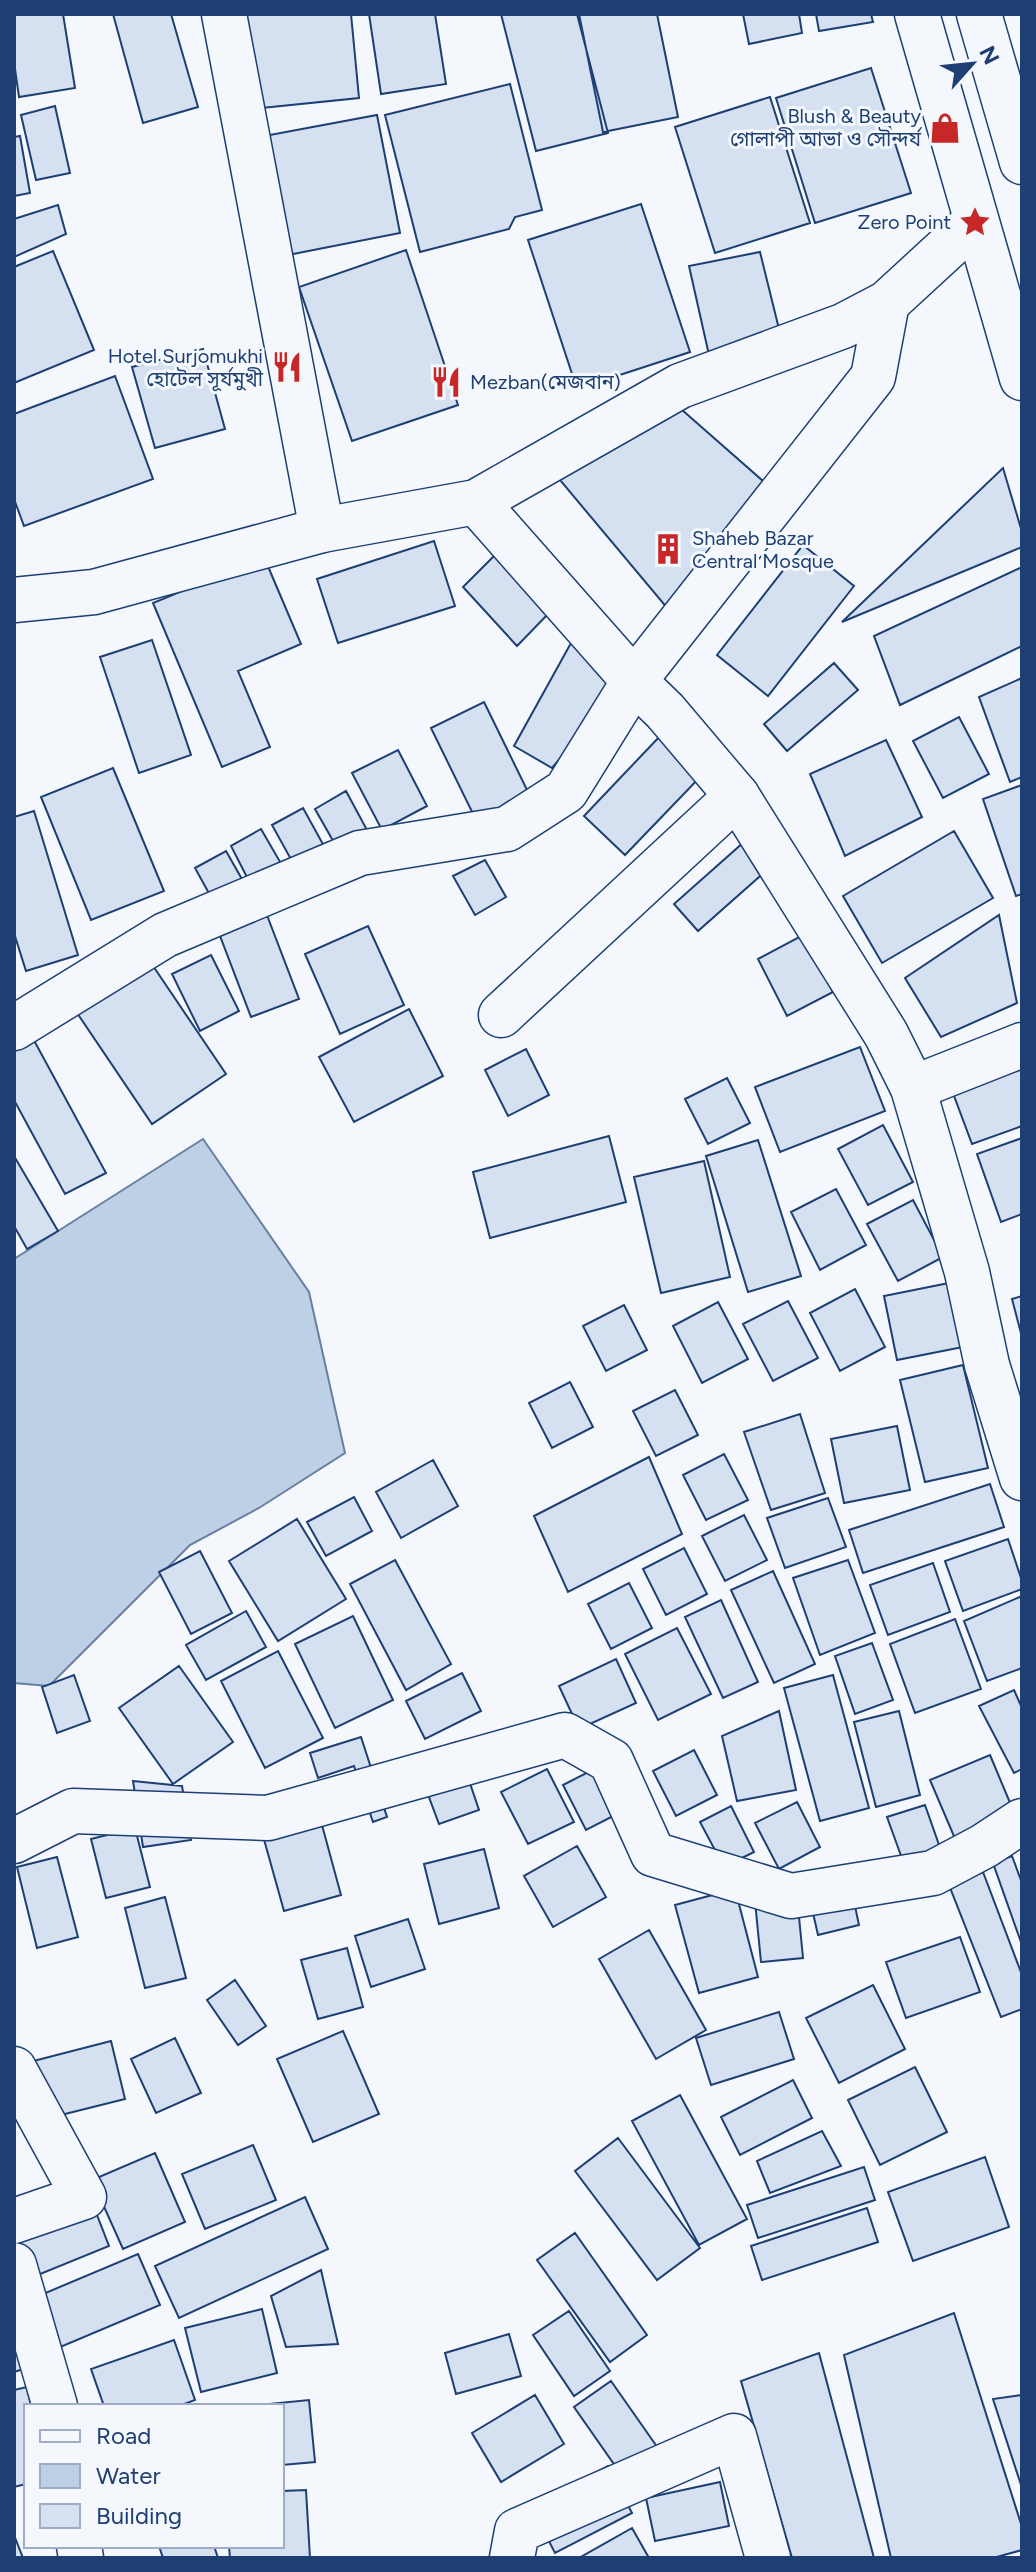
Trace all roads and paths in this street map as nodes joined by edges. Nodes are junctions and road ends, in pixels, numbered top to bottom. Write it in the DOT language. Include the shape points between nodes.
graph roads {
  1 [pos="224,14"];
  2 [pos="917,14"];
  3 [pos="979,14"];
  4 [pos="1022,162"];
  5 [pos="975,222"];
  6 [pos="887,303"];
  7 [pos="1022,378"];
  8 [pos="476,502"];
  9 [pos="322,530"];
  10 [pos="14,600"];
  11 [pos="634,681"];
  12 [pos="737,796"];
  13 [pos="501,1015"];
  14 [pos="14,1028"];
  15 [pos="1022,1045"];
  16 [pos="913,1088"];
  17 [pos="1022,1478"];
  18 [pos="1022,1821"];
  19 [pos="14,1841"];
  20 [pos="14,2069"];
  21 [pos="84,2197"];
  22 [pos="14,2221"];
  23 [pos="14,2252"];
  24 [pos="14,2265"];
  25 [pos="54,2404"];
  26 [pos="512,2558"];
  27 [pos="768,2558"];
  1 -- 9 [label="main road"];
  2 -- 5 [label="main road"];
  3 -- 4 [label="main road"];
  5 -- 6 [label="main road"];
  5 -- 7 [label="main road"];
  6 -- 8 [label="main road" via="843,326 680,386"];
  6 -- 11 [label="main road" via="873,377"];
  8 -- 9 [label="main road"];
  8 -- 11 [label="main road"];
  9 -- 10 [label="main road" via="94,592"];
  11 -- 12 [label="main road"];
  11 -- 14 [label="main road" via="566,791 507,829 360,853 165,935"];
  12 -- 13 [label="main road"];
  12 -- 16 [label="main road" via="886,1034"];
  15 -- 16 [label="main road"];
  16 -- 17 [label="main road"];
  18 -- 19 [label="main road" via="933,1873 791,1896 653,1854 611,1761 565,1735 268,1818 73,1811"];
  20 -- 21 [label="main road"];
  21 -- 22 [label="main road"];
  21 -- 23 [label="main road"];
  24 -- 25 [label="main road"];
  26 -- 27 [label="main road" via="517,2531 734,2436"];
}
